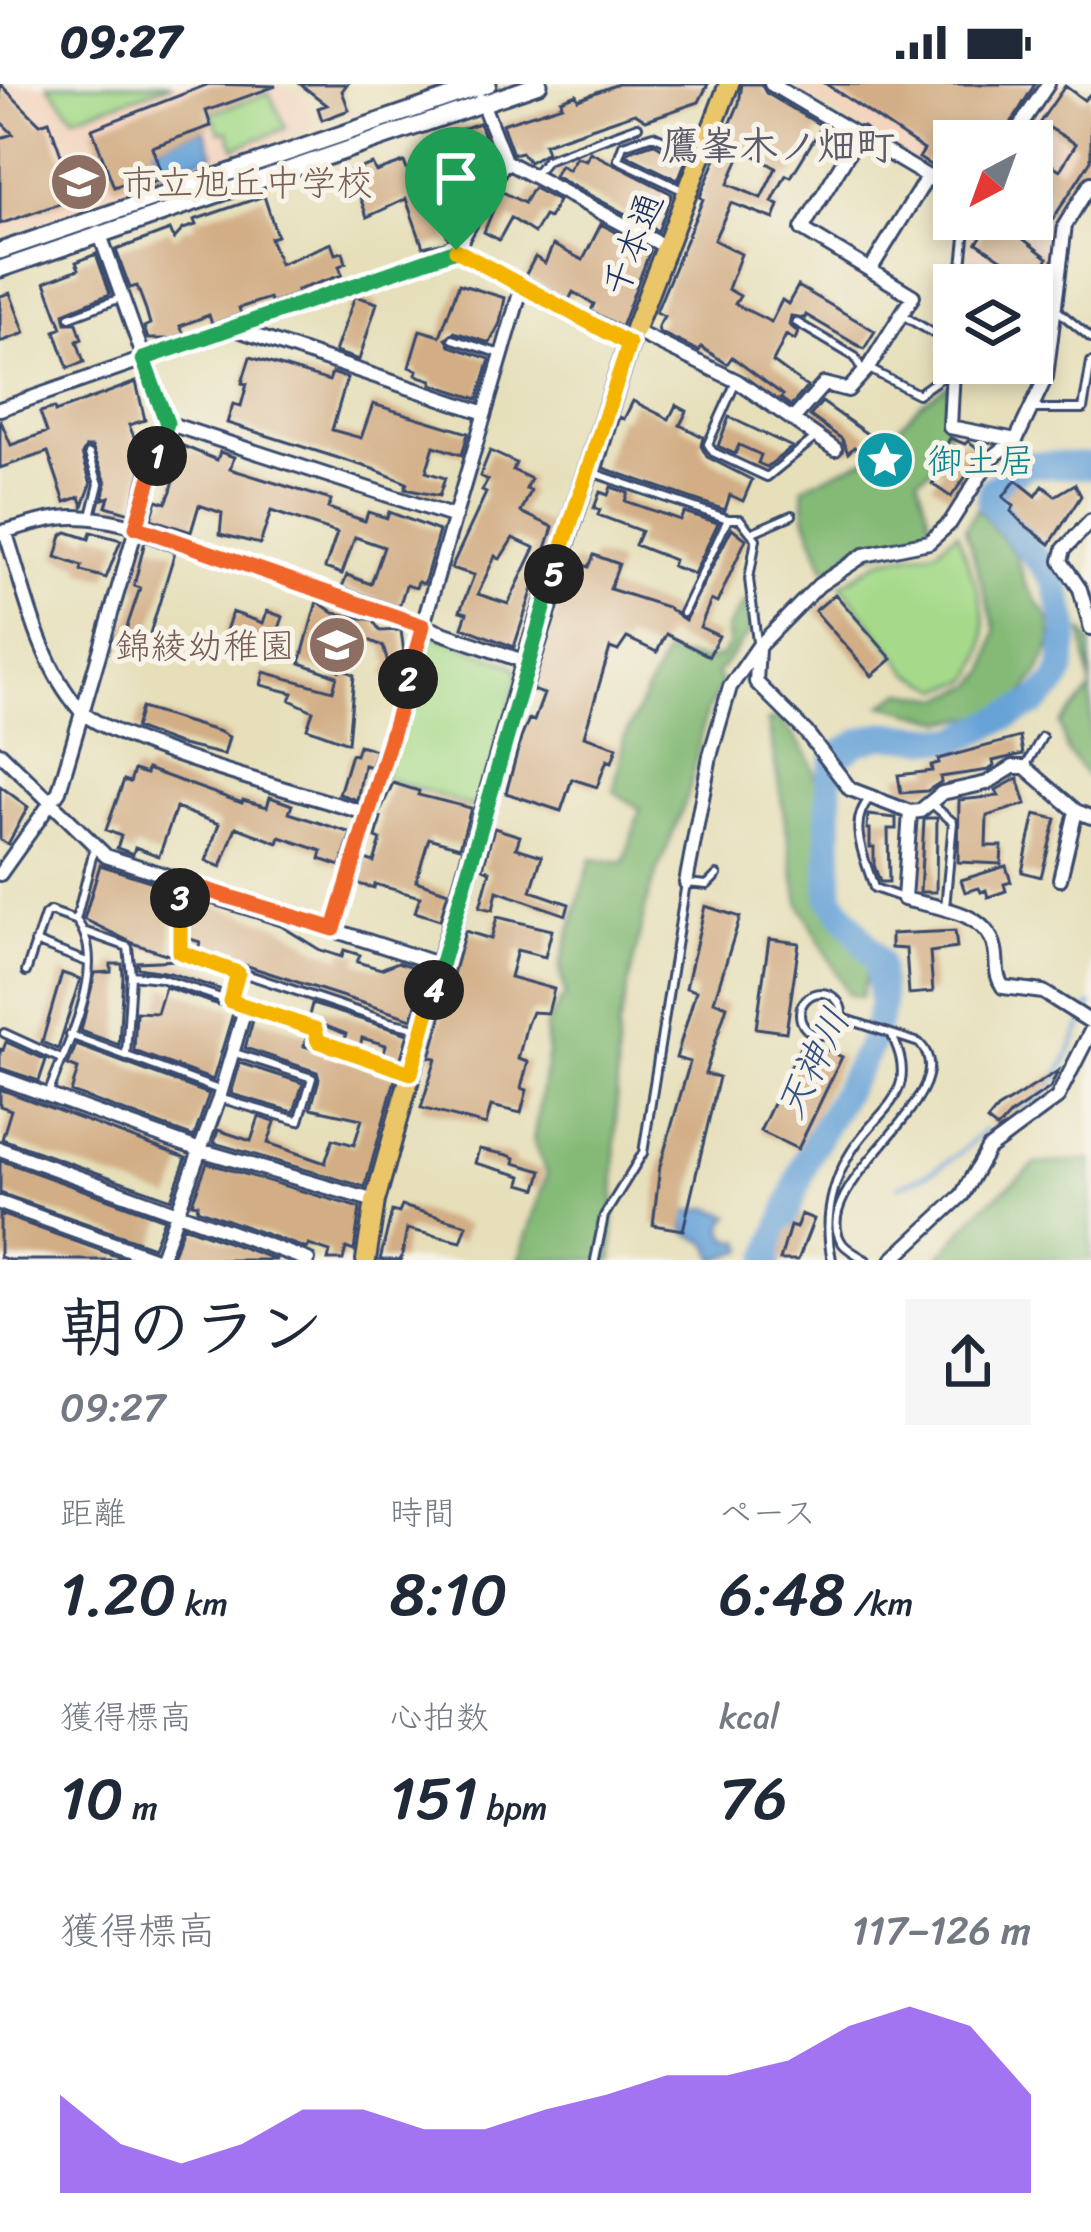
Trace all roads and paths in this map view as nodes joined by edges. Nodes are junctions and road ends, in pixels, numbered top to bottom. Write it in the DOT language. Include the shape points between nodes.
graph roads {
  1 [pos="539,84"];
  2 [pos="729,84"];
  3 [pos="771,84"];
  4 [pos="1048,84"];
  5 [pos="482,92"];
  6 [pos="1024,120"];
  7 [pos="638,126"];
  8 [pos="860,134"];
  9 [pos="701,158"];
  10 [pos="505,160"];
  11 [pos="533,176"];
  12 [pos="928,176"];
  13 [pos="933,179"];
  14 [pos="1091,183"];
  15 [pos="687,192"];
  16 [pos="1086,201"];
  17 [pos="97,227"];
  18 [pos="666,248"];
  19 [pos="456,250"];
  20 [pos="0,251"];
  21 [pos="0,269"];
  22 [pos="870,270"];
  23 [pos="523,286"];
  24 [pos="123,297"];
  25 [pos="1055,308"];
  26 [pos="902,315"];
  27 [pos="70,317"];
  28 [pos="796,322"];
  29 [pos="232,328"];
  30 [pos="933,335"];
  31 [pos="632,337"];
  32 [pos="1091,338"];
  33 [pos="453,339"];
  34 [pos="502,355"];
  35 [pos="143,359"];
  36 [pos="1091,362"];
  37 [pos="865,369"];
  38 [pos="737,381"];
  39 [pos="933,383"];
  40 [pos="952,384"];
  41 [pos="0,409"];
  42 [pos="1033,409"];
  43 [pos="485,413"];
  44 [pos="793,419"];
  45 [pos="167,423"];
  46 [pos="816,437"];
  47 [pos="1016,440"];
  48 [pos="835,449"];
  49 [pos="89,454"];
  50 [pos="588,471"];
  51 [pos="792,515"];
  52 [pos="91,516"];
  53 [pos="455,517"];
  54 [pos="728,519"];
  55 [pos="1091,521"];
  56 [pos="136,527"];
  57 [pos="2,532"];
  58 [pos="753,532"];
  59 [pos="682,613"];
  60 [pos="423,626"];
  61 [pos="1091,628"];
  62 [pos="758,647"];
  63 [pos="526,662"];
  64 [pos="83,715"];
  65 [pos="1042,737"];
  66 [pos="0,753"];
  67 [pos="1025,767"];
  68 [pos="870,797"];
  69 [pos="50,801"];
  70 [pos="931,802"];
  71 [pos="1076,811"];
  72 [pos="910,812"];
  73 [pos="368,814"];
  74 [pos="1091,817"];
  75 [pos="94,849"];
  76 [pos="6,855"];
  77 [pos="0,874"];
  78 [pos="718,875"];
  79 [pos="1060,879"];
  80 [pos="184,883"];
  81 [pos="686,883"];
  82 [pos="904,898"];
  83 [pos="945,909"];
  84 [pos="76,920"];
  85 [pos="334,929"];
  86 [pos="85,932"];
  87 [pos="35,942"];
  88 [pos="87,962"];
  89 [pos="441,965"];
  90 [pos="26,972"];
  91 [pos="238,973"];
  92 [pos="131,975"];
  93 [pos="230,1001"];
  94 [pos="246,1006"];
  95 [pos="843,1018"];
  96 [pos="1091,1027"];
  97 [pos="423,1029"];
  98 [pos="4,1033"];
  99 [pos="70,1035"];
  100 [pos="892,1035"];
  101 [pos="232,1052"];
  102 [pos="126,1055"];
  103 [pos="61,1059"];
  104 [pos="411,1073"];
  105 [pos="0,1078"];
  106 [pos="220,1094"];
  107 [pos="47,1095"];
  108 [pos="0,1149"];
  109 [pos="200,1150"];
  110 [pos="375,1201"];
  111 [pos="0,1203"];
  112 [pos="177,1213"];
  113 [pos="159,1260"];
  114 [pos="308,1260"];
  115 [pos="366,1260"];
  116 [pos="595,1260"];
  117 [pos="832,1260"];
  118 [pos="866,1260"];
  119 [pos="892,1260"];
  1 -- 5 [label="street"];
  2 -- 9 [label="main road, 千本通"];
  3 -- 8 [label="street"];
  4 -- 6 [label="street"];
  5 -- 10 [label="street"];
  5 -- 17 [label="street"];
  7 -- 11 [label="lane" via="546,160"];
  8 -- 12 [label="street"];
  8 -- 22 [label="street" via="802,229"];
  9 -- 15 [label="main road, 千本通"];
  9 -- 15 [label="lane" via="653,135 623,145 618,159"];
  10 -- 11 [label="street"];
  10 -- 19 [label="street"];
  11 -- 18 [label="street"];
  12 -- 13 [label="street"];
  12 -- 22 [label="street"];
  14 -- 16 [label="street"];
  15 -- 18 [label="main road, 千本通"];
  16 -- 25 [label="street" via="1065,225"];
  17 -- 20 [label="street"];
  17 -- 21 [label="street"];
  17 -- 24 [label="street"];
  18 -- 31 [label="main road, 千本通"];
  19 -- 23 [label="street"];
  19 -- 29 [label="street"];
  22 -- 26 [label="street" via="914,296"];
  23 -- 31 [label="street"];
  23 -- 34 [label="street"];
  24 -- 27 [label="lane"];
  24 -- 35 [label="street"];
  25 -- 32 [label="lane"];
  25 -- 42 [label="street"];
  26 -- 30 [label="lane"];
  26 -- 37 [label="street"];
  28 -- 37 [label="lane"];
  29 -- 35 [label="street"];
  29 -- 43 [label="street"];
  31 -- 38 [label="street"];
  31 -- 50 [label="main road, 千本通"];
  33 -- 34 [label="lane"];
  34 -- 43 [label="street"];
  35 -- 41 [label="street"];
  35 -- 45 [label="street"];
  36 -- 42 [label="lane" via="1083,409"];
  37 -- 39 [label="lane" via="918,394"];
  37 -- 44 [label="street" via="848,390 824,384"];
  38 -- 44 [label="street"];
  38 -- 46 [label="lane" via="708,444 713,452 766,477"];
  40 -- 47 [label="street" via="950,427"];
  42 -- 47 [label="street"];
  43 -- 53 [label="street"];
  44 -- 46 [label="street"];
  45 -- 53 [label="street"];
  45 -- 56 [label="street"];
  46 -- 48 [label="street"];
  47 -- 62 [label="street" via="992,458 929,542 865,555 819,585"];
  49 -- 52 [label="lane" via="99,484"];
  50 -- 54 [label="lane"];
  50 -- 63 [label="main road, 千本通"];
  51 -- 58 [label="lane"];
  52 -- 56 [label="street"];
  52 -- 57 [label="street"];
  53 -- 60 [label="street"];
  54 -- 58 [label="lane"];
  54 -- 59 [label="lane"];
  55 -- 61 [label="street" via="1061,561"];
  56 -- 60 [label="street"];
  56 -- 64 [label="street"];
  57 -- 64 [label="street" via="47,658"];
  58 -- 62 [label="lane" via="749,579"];
  60 -- 63 [label="street"];
  60 -- 73 [label="street"];
  62 -- 68 [label="street" via="756,682 850,789"];
  62 -- 81 [label="street" via="730,687"];
  63 -- 89 [label="main road, 千本通"];
  64 -- 69 [label="street"];
  64 -- 73 [label="street" via="130,738"];
  65 -- 67 [label="lane"];
  66 -- 69 [label="street"];
  67 -- 70 [label="street"];
  67 -- 71 [label="street"];
  68 -- 72 [label="street"];
  68 -- 82 [label="lane" via="856,825 874,888"];
  69 -- 75 [label="street"];
  69 -- 76 [label="street"];
  70 -- 72 [label="street"];
  70 -- 83 [label="lane" via="953,822"];
  71 -- 74 [label="street"];
  71 -- 79 [label="street"];
  72 -- 82 [label="street"];
  73 -- 85 [label="street"];
  75 -- 80 [label="street"];
  75 -- 84 [label="lane"];
  76 -- 77 [label="street"];
  78 -- 81 [label="lane" via="707,885"];
  80 -- 85 [label="street"];
  80 -- 91 [label="lane" via="180,952"];
  81 -- 116 [label="lane" via="643,1153 604,1216"];
  82 -- 83 [label="street"];
  83 -- 96 [label="street" via="989,934 1003,987 1043,992"];
  84 -- 86 [label="lane"];
  84 -- 87 [label="lane" via="50,911"];
  85 -- 89 [label="street"];
  86 -- 88 [label="lane"];
  86 -- 92 [label="lane" via="128,947"];
  87 -- 88 [label="lane"];
  87 -- 90 [label="lane"];
  88 -- 99 [label="lane" via="89,985"];
  89 -- 97 [label="main road, 千本通"];
  91 -- 93 [label="lane"];
  91 -- 97 [label="lane"];
  92 -- 93 [label="lane"];
  92 -- 102 [label="lane"];
  93 -- 94 [label="lane"];
  94 -- 101 [label="street"];
  94 -- 104 [label="lane"];
  95 -- 95 [label="lane" via="818,1036 800,1011 825,993"];
  95 -- 100 [label="lane"];
  96 -- 119 [label="street" via="1057,1098 988,1149 962,1195"];
  97 -- 104 [label="main road, 千本通"];
  98 -- 103 [label="lane"];
  99 -- 102 [label="lane"];
  99 -- 103 [label="lane"];
  100 -- 117 [label="lane" via="901,1083 840,1169 827,1226"];
  100 -- 118 [label="lane" via="919,1042 930,1068 907,1115 836,1212 843,1244"];
  101 -- 106 [label="street"];
  101 -- 106 [label="lane" via="312,1078 299,1120"];
  102 -- 106 [label="lane"];
  103 -- 107 [label="lane"];
  104 -- 110 [label="main road, 千本通"];
  105 -- 107 [label="street"];
  106 -- 109 [label="street"];
  107 -- 109 [label="street"];
  108 -- 112 [label="street"];
  109 -- 110 [label="street"];
  109 -- 112 [label="street"];
  110 -- 115 [label="main road, 千本通"];
  111 -- 113 [label="street"];
  112 -- 113 [label="street"];
  112 -- 114 [label="street"];
}
